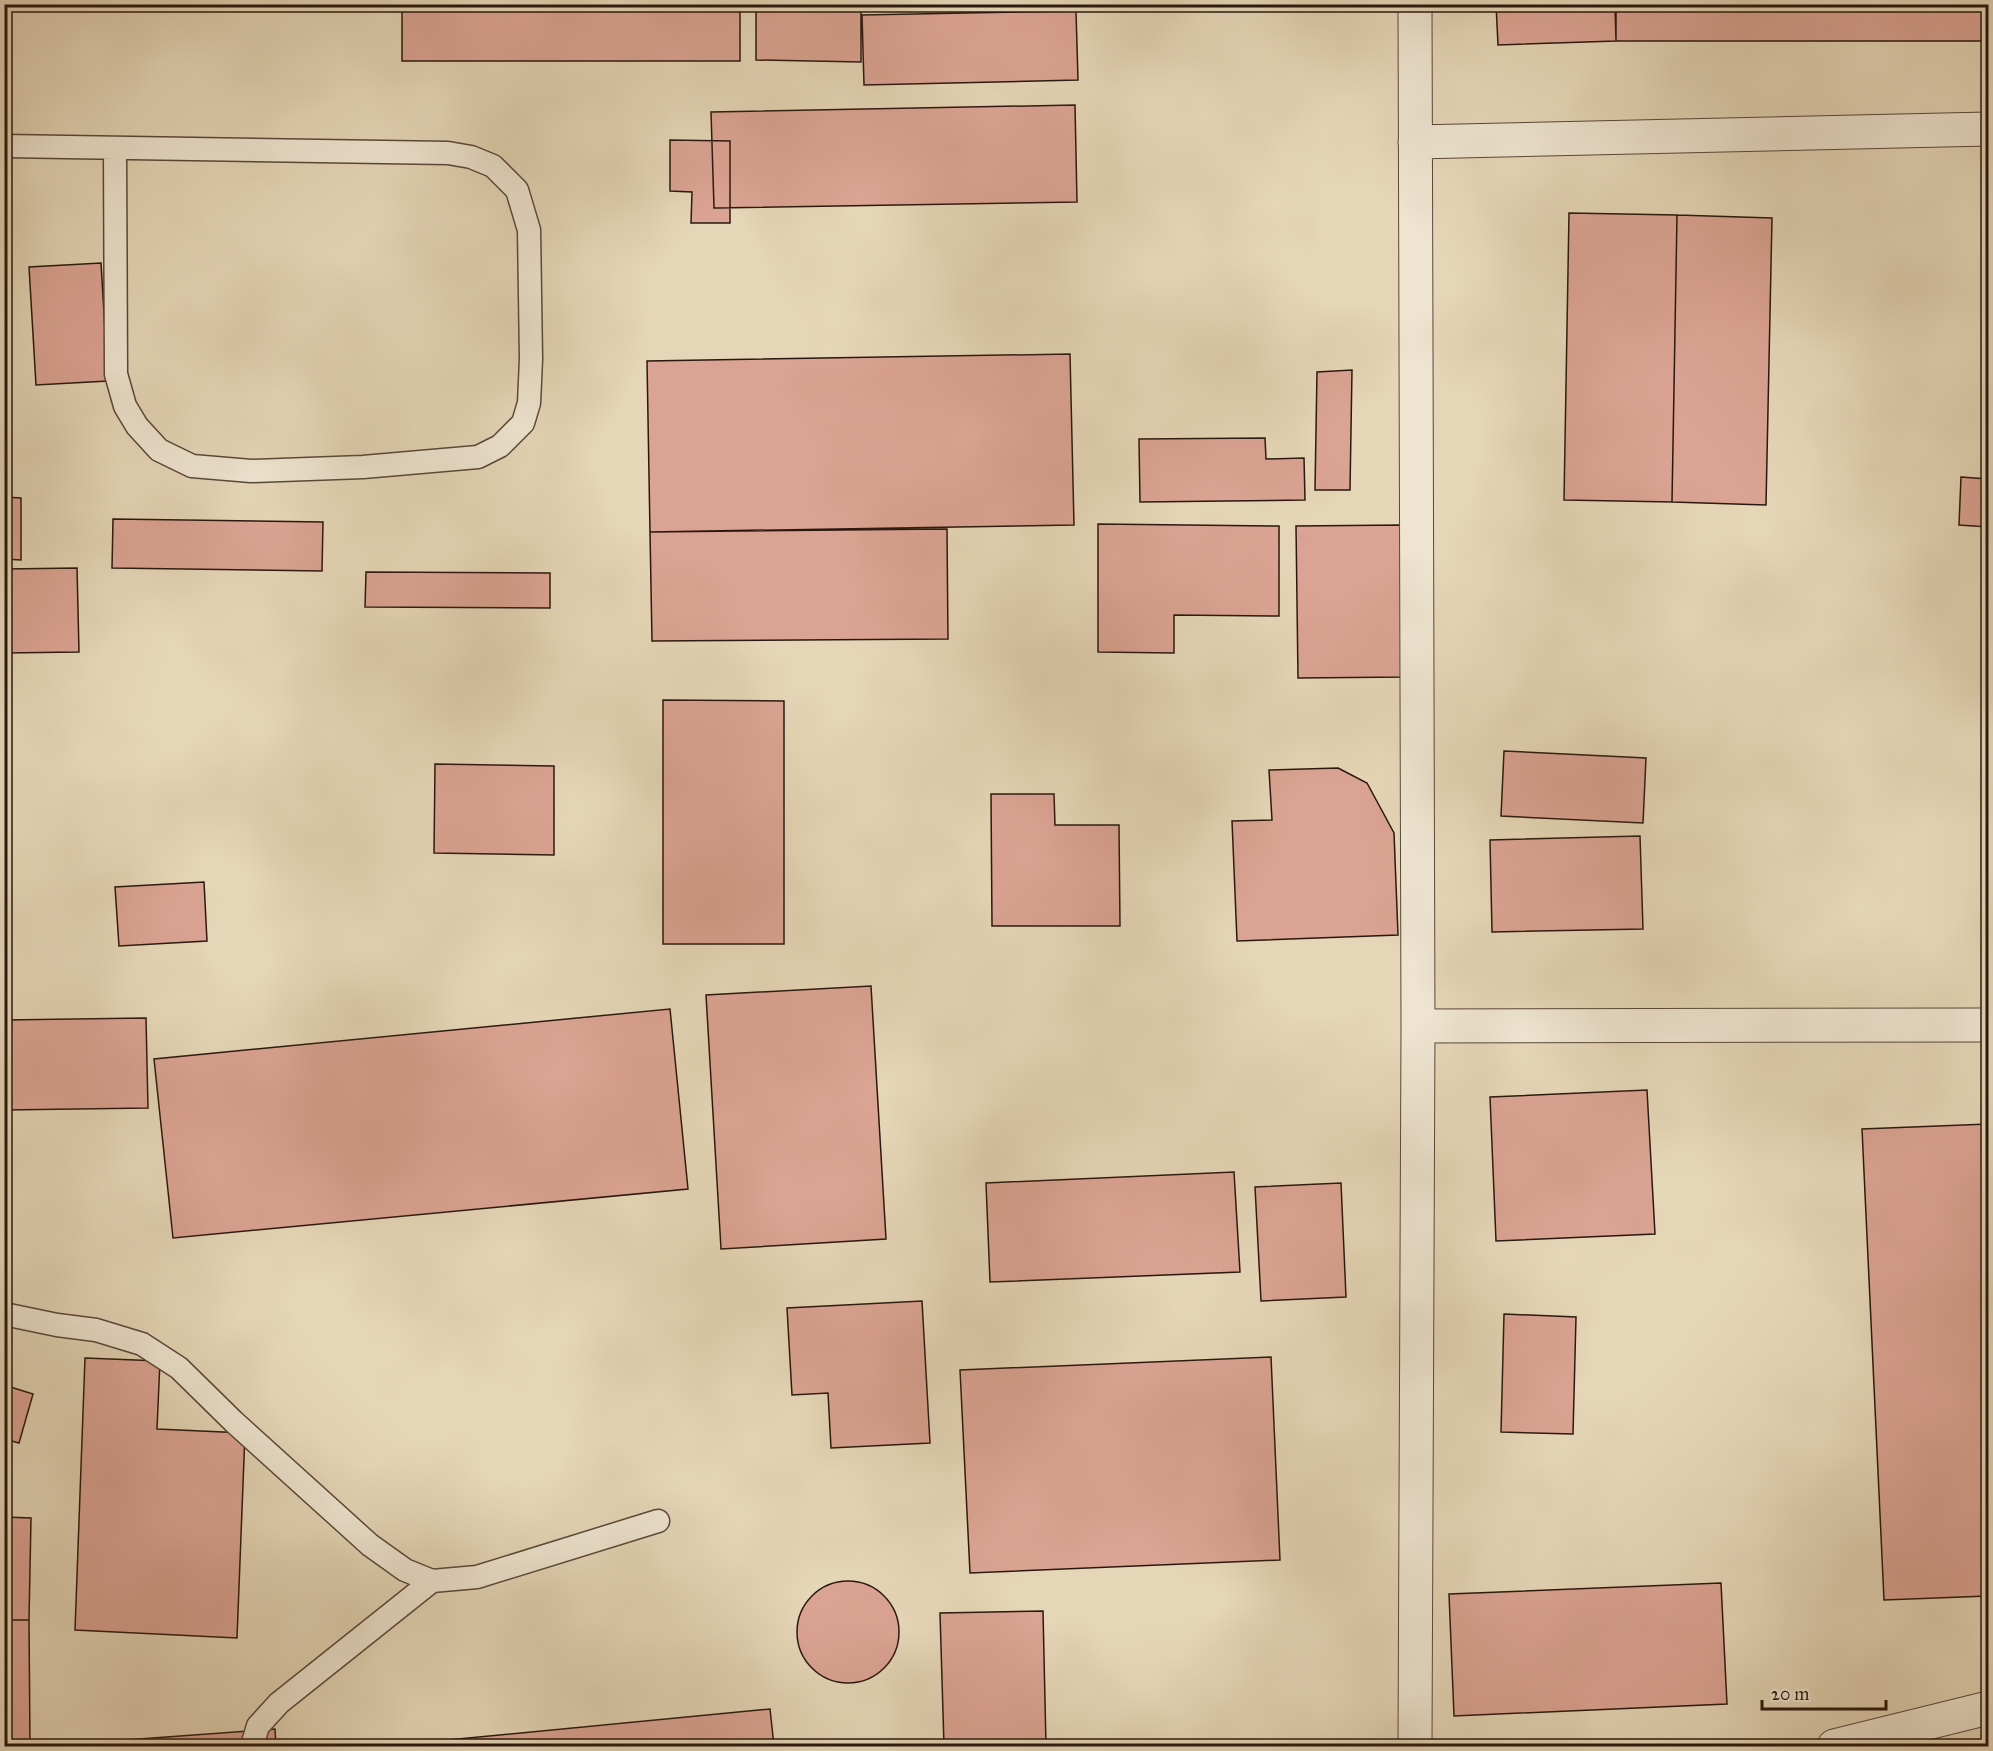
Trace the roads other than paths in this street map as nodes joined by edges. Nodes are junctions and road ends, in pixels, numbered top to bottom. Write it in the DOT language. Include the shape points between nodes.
graph roads {
  1 [pos="1415,4"];
  2 [pos="1989,129"];
  3 [pos="1415,142"];
  4 [pos="4,146"];
  5 [pos="115,148"];
  6 [pos="1418,1026"];
  7 [pos="1989,1026"];
  8 [pos="4,1314"];
  9 [pos="658,1521"];
  10 [pos="432,1581"];
  11 [pos="1989,1708"];
  12 [pos="252,1746"];
  13 [pos="1415,1746"];
  14 [pos="1834,1746"];
  1 -- 3 [label="street"];
  2 -- 3 [label="street"];
  3 -- 6 [label="street"];
  4 -- 5 [label="lane"];
  5 -- 5 [label="lane" via="116,374 125,406 159,450 192,466 251,471 363,467 478,457 500,446 523,423 530,403 529,231 517,190 494,166 448,153"];
  6 -- 7 [label="street"];
  6 -- 13 [label="street"];
  8 -- 10 [label="lane" via="96,1330 142,1344 179,1368 370,1545 405,1570"];
  9 -- 10 [label="lane" via="477,1577"];
  10 -- 12 [label="lane" via="279,1703 258,1726"];
  11 -- 14 [label="street"];
}
